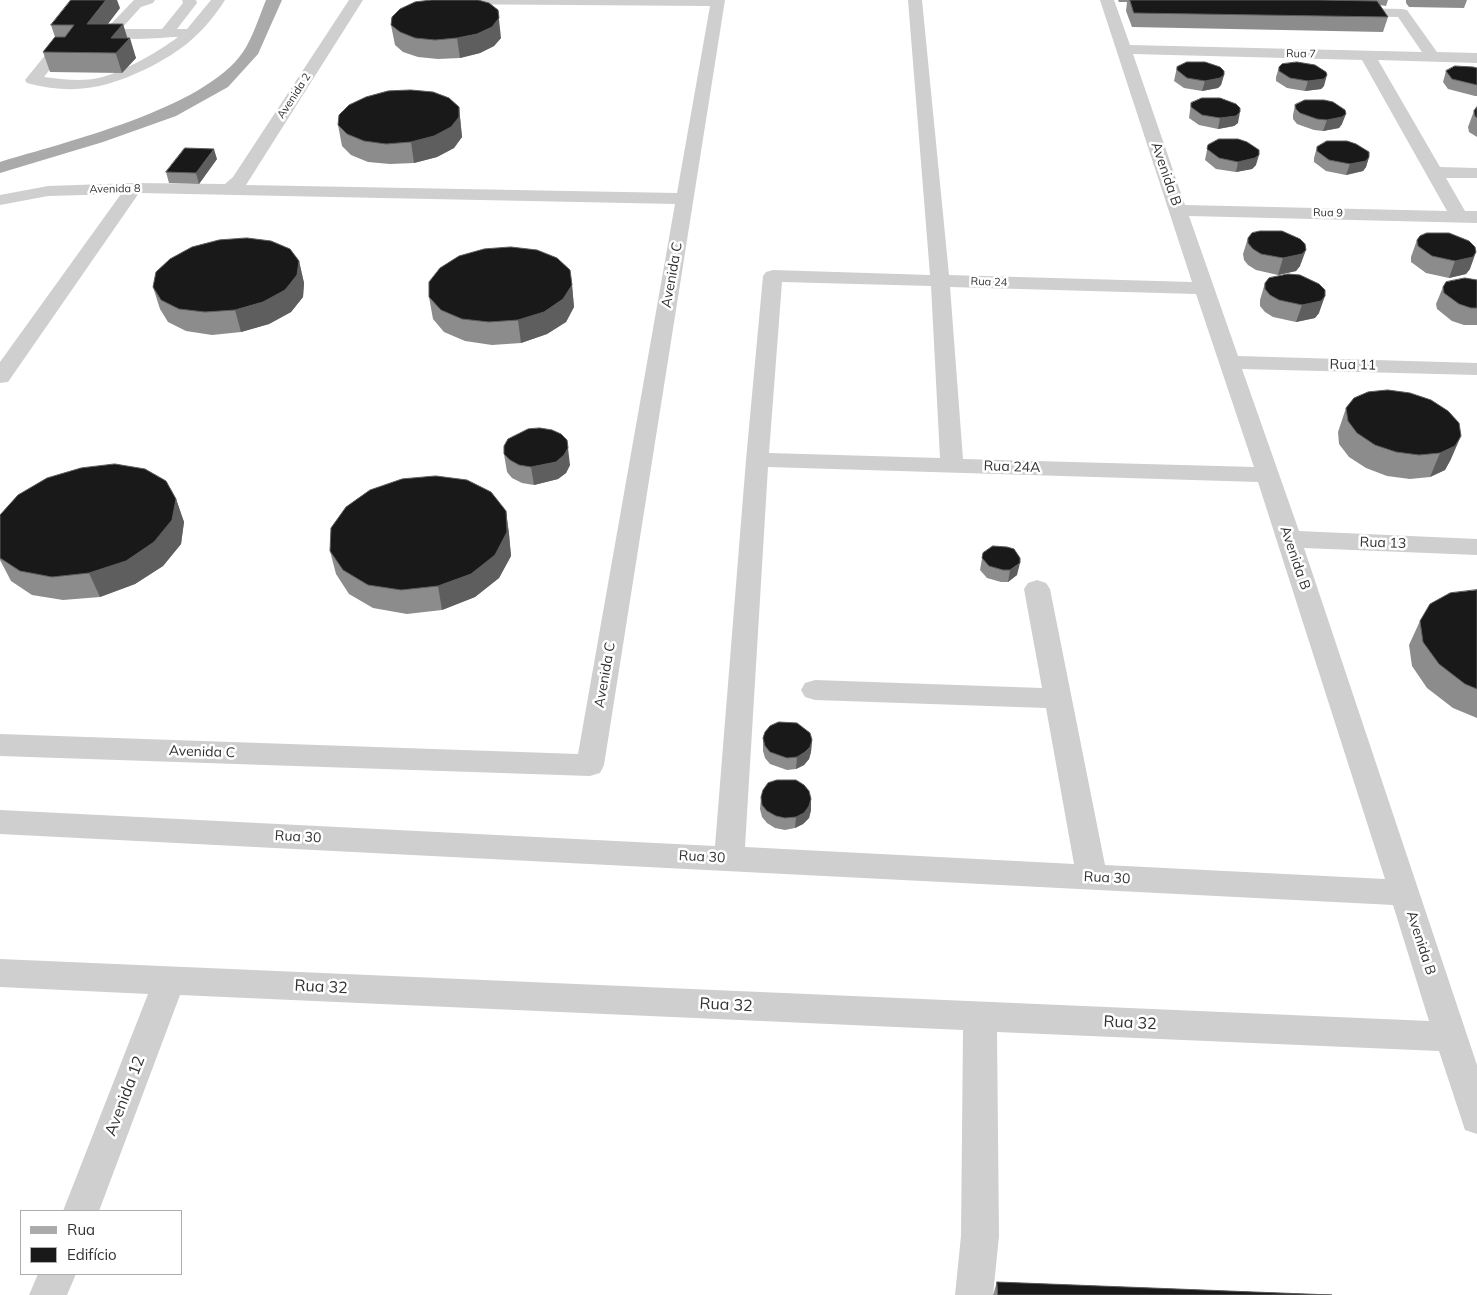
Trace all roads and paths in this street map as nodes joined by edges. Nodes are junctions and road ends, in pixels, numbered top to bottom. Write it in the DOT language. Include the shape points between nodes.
graph roads {
  1 [pos="148,0"];
  2 [pos="189,0"];
  3 [pos="218,0"];
  4 [pos="274,0"];
  5 [pos="356,0"];
  6 [pos="432,0"];
  7 [pos="915,0"];
  8 [pos="1393,0"];
  9 [pos="714,1"];
  10 [pos="1115,5"];
  11 [pos="1338,12"];
  12 [pos="1402,13"];
  13 [pos="195,32"];
  14 [pos="166,33"];
  15 [pos="1124,50"];
  16 [pos="56,51"];
  17 [pos="1367,56"];
  18 [pos="1432,56"];
  19 [pos="1477,58"];
  20 [pos="0,168"];
  21 [pos="1434,172"];
  22 [pos="1477,173"];
  23 [pos="134,188"];
  24 [pos="230,190"];
  25 [pos="685,199"];
  26 [pos="0,200"];
  27 [pos="1178,210"];
  28 [pos="1468,216"];
  29 [pos="940,280"];
  30 [pos="1204,288"];
  31 [pos="1230,362"];
  32 [pos="1477,369"];
  33 [pos="0,377"];
  34 [pos="757,460"];
  35 [pos="952,465"];
  36 [pos="1267,475"];
  37 [pos="1289,539"];
  38 [pos="1477,546"];
  39 [pos="1037,589"];
  40 [pos="815,690"];
  41 [pos="1058,698"];
  42 [pos="0,745"];
  43 [pos="0,822"];
  44 [pos="729,859"];
  45 [pos="1092,877"];
  46 [pos="1405,893"];
  47 [pos="0,974"];
  48 [pos="169,981"];
  49 [pos="980,1016"];
  50 [pos="1451,1037"];
  51 [pos="1474,1102"];
  52 [pos="81,1210"];
  53 [pos="57,1275"];
  54 [pos="48,1295"];
  55 [pos="974,1295"];
  1 -- 14 [label="lane" via="136,4 112,30 120,34"];
  2 -- 14 [label="lane" via="190,3"];
  3 -- 13 [label="lane"];
  4 -- 20 [label="main road" via="250,54 222,83 170,112"];
  5 -- 24 [label="lane, Avenida 2" via="240,181"];
  6 -- 9 [label="lane"];
  7 -- 29 [label="lane"];
  8 -- 12 [label="lane"];
  9 -- 25 [label="lane, Avenida C"];
  10 -- 15 [label="lane, Avenida B"];
  11 -- 12 [label="lane"];
  12 -- 18 [label="lane"];
  13 -- 14 [label="lane"];
  13 -- 16 [label="lane" via="171,51 98,83 55,84 33,80"];
  15 -- 17 [label="lane, Rua 7"];
  15 -- 27 [label="lane, Avenida B"];
  17 -- 18 [label="lane, Rua 7"];
  17 -- 21 [label="lane"];
  18 -- 19 [label="lane, Rua 7"];
  21 -- 22 [label="lane"];
  21 -- 28 [label="lane"];
  23 -- 24 [label="lane, Avenida 8"];
  23 -- 26 [label="lane, Avenida 8" via="48,191"];
  23 -- 33 [label="lane"];
  24 -- 25 [label="lane, Avenida 8"];
  25 -- 42 [label="lane, Avenida C" via="590,765"];
  27 -- 28 [label="lane, Rua 9"];
  27 -- 30 [label="lane, Avenida B"];
  29 -- 30 [label="lane, Rua 24"];
  29 -- 34 [label="lane, Rua 24" via="773,276"];
  29 -- 35 [label="lane"];
  30 -- 31 [label="lane, Avenida B"];
  31 -- 32 [label="lane, Rua 11"];
  31 -- 36 [label="lane, Avenida B"];
  34 -- 35 [label="lane, Rua 24A"];
  34 -- 44 [label="lane"];
  35 -- 36 [label="lane, Rua 24A"];
  36 -- 37 [label="lane, Avenida B"];
  37 -- 38 [label="lane, Rua 13"];
  37 -- 46 [label="lane, Avenida B"];
  39 -- 41 [label="lane"];
  40 -- 41 [label="lane"];
  41 -- 45 [label="lane"];
  43 -- 44 [label="lane, Rua 30"];
  44 -- 45 [label="lane, Rua 30"];
  45 -- 46 [label="lane, Rua 30"];
  46 -- 50 [label="lane, Avenida B"];
  47 -- 48 [label="lane, Rua 32"];
  48 -- 49 [label="lane, Rua 32"];
  48 -- 52 [label="lane, Avenida 12"];
  49 -- 50 [label="lane, Rua 32"];
  49 -- 55 [label="lane" via="980,1236"];
  50 -- 51 [label="lane, Avenida B"];
  53 -- 54 [label="lane"];
}
